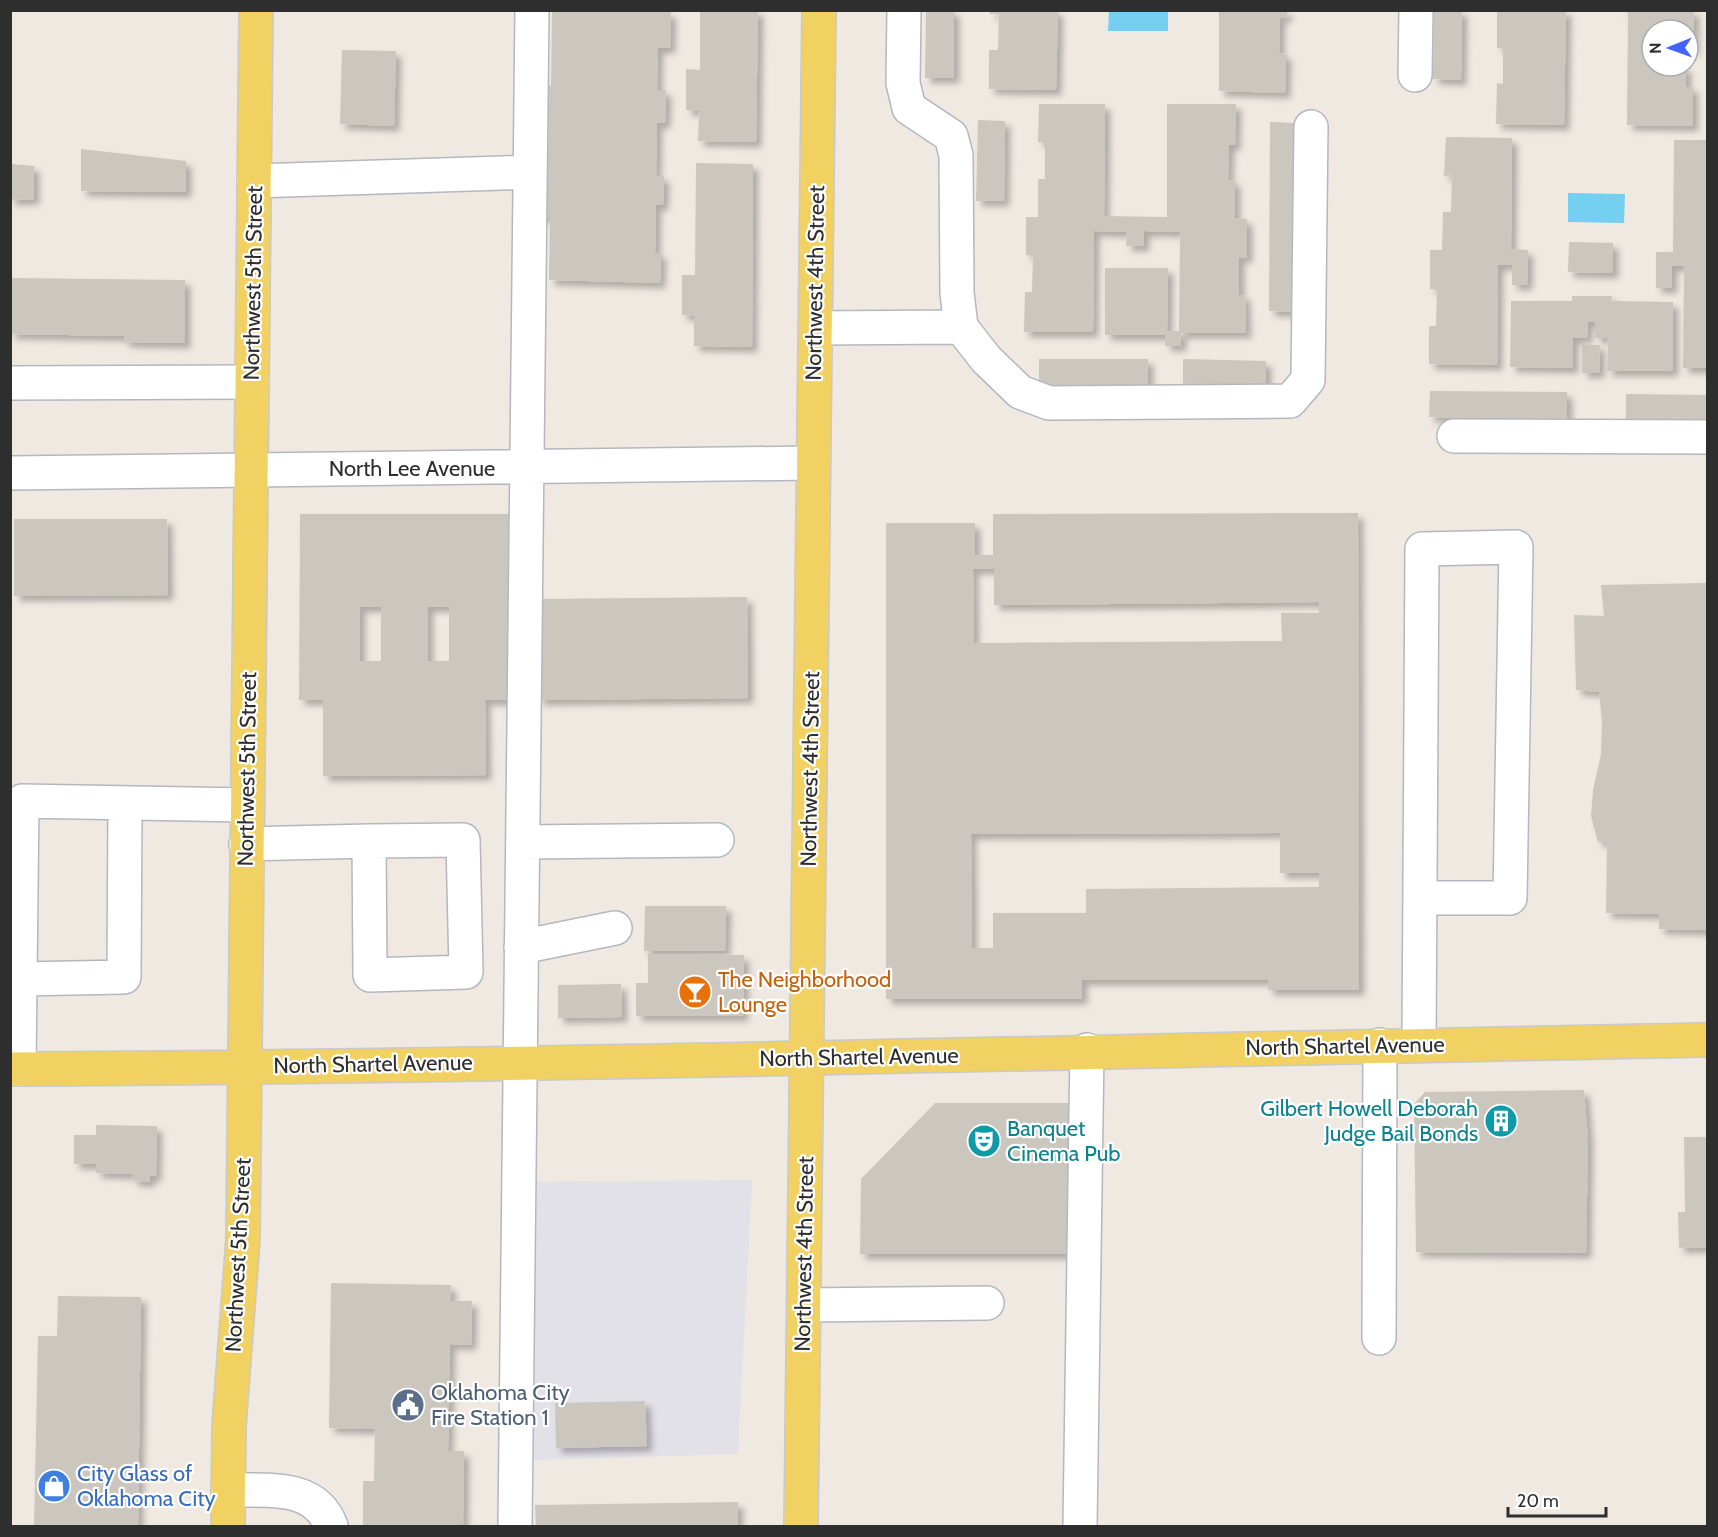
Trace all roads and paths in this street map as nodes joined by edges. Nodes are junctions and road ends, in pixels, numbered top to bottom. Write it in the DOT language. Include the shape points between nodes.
graph roads {
  1 [pos="256,10"];
  2 [pos="532,10"];
  3 [pos="819,10"];
  4 [pos="904,10"];
  5 [pos="1416,10"];
  6 [pos="1415,75"];
  7 [pos="1311,127"];
  8 [pos="530,172"];
  9 [pos="254,181"];
  10 [pos="961,327"];
  11 [pos="815,328"];
  12 [pos="252,382"];
  13 [pos="10,383"];
  14 [pos="1454,436"];
  15 [pos="1707,437"];
  16 [pos="813,463"];
  17 [pos="527,467"];
  18 [pos="250,468"];
  19 [pos="10,473"];
  20 [pos="125,803"];
  21 [pos="246,805"];
  22 [pos="717,840"];
  23 [pos="369,841"];
  24 [pos="523,842"];
  25 [pos="246,844"];
  26 [pos="1420,898"];
  27 [pos="615,928"];
  28 [pos="521,947"];
  29 [pos="20,979"];
  30 [pos="1707,1040"];
  31 [pos="1380,1045"];
  32 [pos="1419,1045"];
  33 [pos="1087,1050"];
  34 [pos="807,1059"];
  35 [pos="520,1062"];
  36 [pos="243,1066"];
  37 [pos="15,1069"];
  38 [pos="987,1303"];
  39 [pos="804,1305"];
  40 [pos="1379,1338"];
  41 [pos="228,1490"];
  42 [pos="228,1527"];
  43 [pos="331,1527"];
  44 [pos="515,1527"];
  45 [pos="801,1527"];
  46 [pos="1080,1527"];
  1 -- 9 [label="main road, Northwest 5th Street"];
  2 -- 8 [label="street"];
  3 -- 11 [label="main road, Northwest 4th Street"];
  4 -- 10 [label="street" via="903,83 909,108 951,136 956,155 957,293"];
  5 -- 6 [label="street"];
  7 -- 10 [label="street" via="1308,380 1290,401 1049,404 1020,392"];
  8 -- 9 [label="street"];
  8 -- 17 [label="street"];
  9 -- 12 [label="main road, Northwest 5th Street"];
  10 -- 11 [label="street"];
  11 -- 16 [label="main road, Northwest 4th Street"];
  12 -- 13 [label="street"];
  12 -- 18 [label="main road, Northwest 5th Street"];
  14 -- 15 [label="street"];
  16 -- 17 [label="street, North Lee Avenue"];
  16 -- 34 [label="main road, Northwest 4th Street"];
  17 -- 18 [label="street, North Lee Avenue"];
  17 -- 24 [label="street"];
  18 -- 19 [label="street, North Lee Avenue"];
  18 -- 21 [label="main road, Northwest 5th Street"];
  20 -- 21 [label="street"];
  20 -- 29 [label="street" via="124,977"];
  20 -- 29 [label="street" via="22,801"];
  21 -- 25 [label="main road, Northwest 5th Street"];
  22 -- 24 [label="street"];
  23 -- 23 [label="street" via="370,975 466,972 464,840"];
  23 -- 25 [label="street"];
  24 -- 28 [label="street"];
  25 -- 36 [label="main road, Northwest 5th Street"];
  26 -- 26 [label="street" via="1510,898 1516,547 1422,549"];
  26 -- 32 [label="street"];
  27 -- 28 [label="street"];
  28 -- 35 [label="street"];
  29 -- 37 [label="street"];
  30 -- 32 [label="main road, North Shartel Avenue"];
  31 -- 32 [label="main road, North Shartel Avenue"];
  31 -- 33 [label="main road, North Shartel Avenue"];
  31 -- 40 [label="street"];
  33 -- 34 [label="main road, North Shartel Avenue"];
  33 -- 46 [label="street"];
  34 -- 35 [label="main road, North Shartel Avenue"];
  34 -- 39 [label="main road, Northwest 4th Street"];
  35 -- 36 [label="main road, North Shartel Avenue"];
  35 -- 44 [label="street"];
  36 -- 37 [label="main road, North Shartel Avenue"];
  36 -- 41 [label="main road, Northwest 5th Street" via="243,1239 228,1426"];
  38 -- 39 [label="street"];
  39 -- 45 [label="main road, Northwest 4th Street"];
  41 -- 42 [label="main road, Northwest 5th Street"];
  41 -- 43 [label="street" via="289,1492 313,1500 324,1511"];
}
